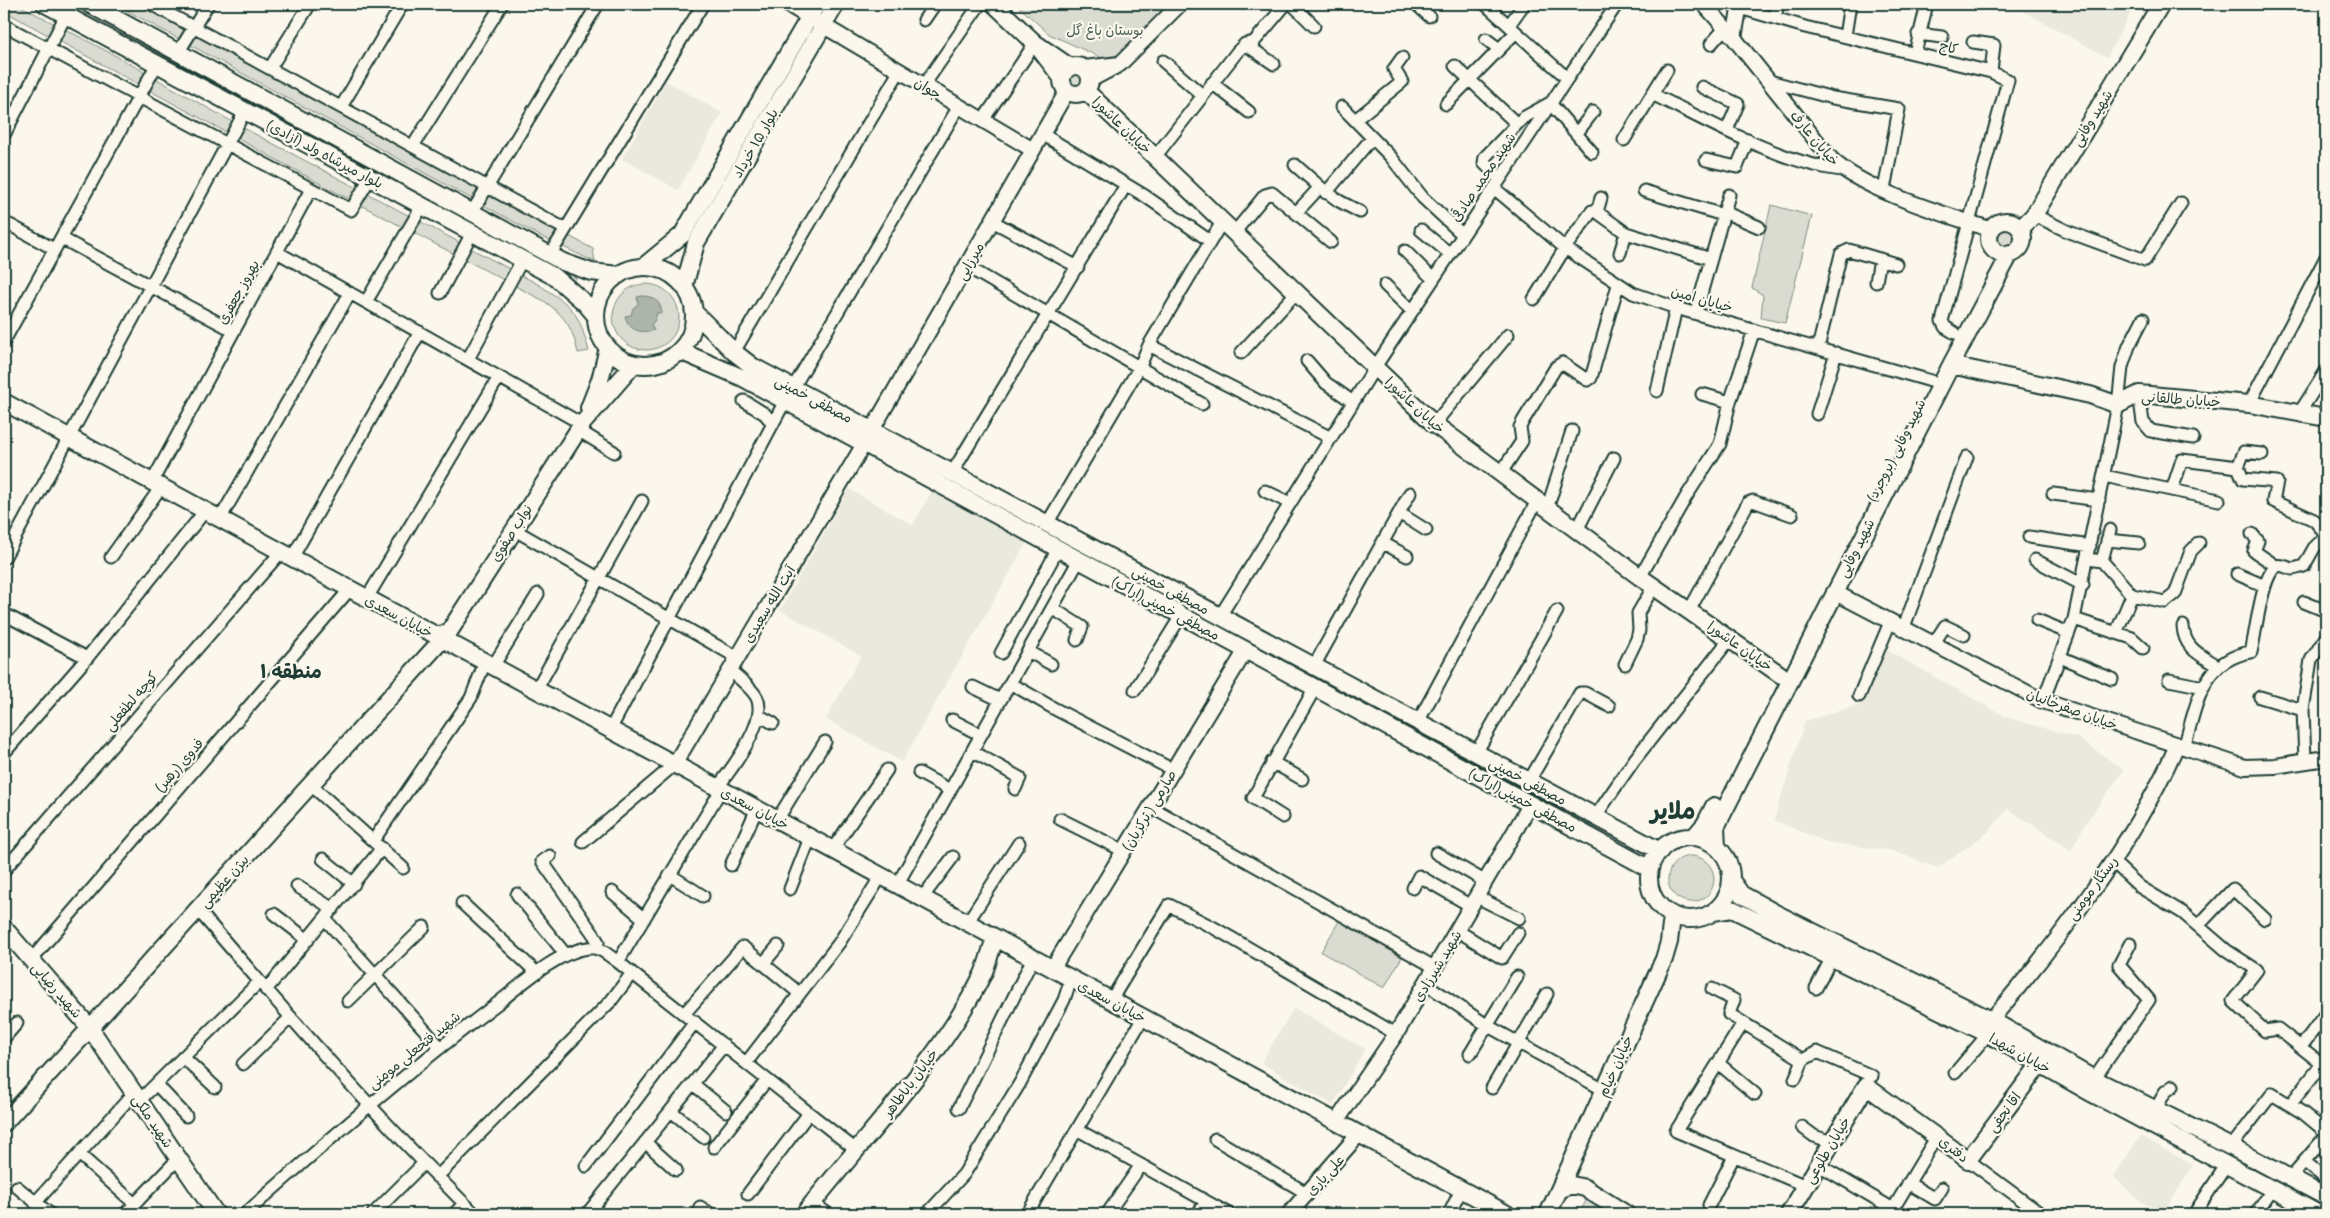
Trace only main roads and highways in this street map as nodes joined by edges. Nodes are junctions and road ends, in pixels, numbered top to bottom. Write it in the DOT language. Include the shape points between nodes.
graph roads {
  1 [pos="45,4"];
  2 [pos="89,4"];
  3 [pos="836,4"];
  4 [pos="994,4"];
  5 [pos="2161,4"];
  6 [pos="817,15"];
  7 [pos="2020,228"];
  8 [pos="2004,253"];
  9 [pos="643,267"];
  10 [pos="619,275"];
  11 [pos="684,287"];
  12 [pos="694,312"];
  13 [pos="596,316"];
  14 [pos="608,348"];
  15 [pos="680,351"];
  16 [pos="634,364"];
  17 [pos="1951,364"];
  18 [pos="789,394"];
  19 [pos="4,402"];
  20 [pos="2326,418"];
  21 [pos="580,427"];
  22 [pos="868,437"];
  23 [pos="437,636"];
  24 [pos="1781,675"];
  25 [pos="1694,837"];
  26 [pos="1717,847"];
  27 [pos="1660,851"];
  28 [pos="1650,869"];
  29 [pos="1731,880"];
  30 [pos="1713,912"];
  31 [pos="1672,916"];
  32 [pos="6,935"];
  33 [pos="995,938"];
  34 [pos="1989,1027"];
  35 [pos="90,1028"];
  36 [pos="2040,1064"];
  37 [pos="1869,1081"];
  38 [pos="5,1118"];
  39 [pos="1968,1160"];
  40 [pos="2326,1198"];
  41 [pos="1554,1202"];
  42 [pos="809,1209"];
  43 [pos="216,1214"];
  44 [pos="1507,1214"];
  45 [pos="1541,1214"];
  46 [pos="1626,1214"];
  47 [pos="1789,1214"];
  48 [pos="2319,1214"];
  1 -- 13 [label="main road, بلوار میرشاه ولد (آزادی)" via="555,277 586,303"];
  2 -- 10 [label="main road, بلوار میرشاه ولد (آزادی)" via="550,255 591,272"];
  3 -- 6 [label="main road, بلوار ۱۵ خرداد"];
  4 -- 24 [label="main road, خیابان عاشورا" via="1077,79 1434,424 1640,577"];
  5 -- 7 [label="main road, شهید وفایی" via="2034,215"];
  6 -- 9 [label="main road, بلوار ۱۵ خرداد" via="682,235"];
  6 -- 11 [label="main road, بلوار ۱۵ خرداد" via="696,243"];
  7 -- 8 [label="main road" via="2023,242 2017,251"];
  7 -- 8 [label="main road" via="2009,221 1998,223 1992,230 1990,242"];
  8 -- 17 [label="main road, شهید وفایی"];
  8 -- 24 [label="main road, شهید وفایی (بروجرد)" via="1955,333"];
  9 -- 10 [label="main road"];
  9 -- 11 [label="main road" via="659,269"];
  10 -- 13 [label="main road" via="600,297"];
  11 -- 12 [label="main road"];
  12 -- 15 [label="main road" via="691,333"];
  12 -- 18 [label="main road, مصطفی خمینی" via="734,352"];
  13 -- 14 [label="main road" via="601,339"];
  14 -- 16 [label="main road"];
  14 -- 21 [label="main road" via="600,380"];
  15 -- 16 [label="main road" via="659,363"];
  15 -- 18 [label="main road"];
  16 -- 21 [label="main road"];
  17 -- 20 [label="main road, خیابان طالقانی" via="2090,395 2118,405 2139,394 2249,404"];
  17 -- 26 [label="main road, شهید وفایی" via="1716,827"];
  18 -- 22 [label="main road, مصطفی خمینی"];
  19 -- 23 [label="main road, خیابان سعدی"];
  21 -- 23 [label="main road, نواب صفوی" via="449,632"];
  22 -- 27 [label="main road, مصطفی خمینی" via="952,473 1048,522"];
  22 -- 28 [label="main road, مصطفی خمینی(اراک)" via="1058,549"];
  23 -- 33 [label="main road, خیابان سعدی"];
  23 -- 35 [label="main road, بیژن عظیمی" via="439,643"];
  24 -- 25 [label="main road" via="1706,824"];
  25 -- 26 [label="main road"];
  25 -- 27 [label="main road" via="1674,841"];
  26 -- 29 [label="main road" via="1727,859"];
  27 -- 28 [label="main road"];
  28 -- 31 [label="main road" via="1652,893"];
  29 -- 30 [label="main road" via="1724,901"];
  29 -- 34 [label="main road, خیابان شهدا" via="1741,894"];
  30 -- 31 [label="main road" via="1694,919"];
  30 -- 34 [label="main road, خیابان شهدا" via="1732,909 1831,958"];
  31 -- 41 [label="main road, خیابان خیام" via="1664,959"];
  32 -- 35 [label="main road, شهید رضایی"];
  33 -- 42 [label="main road, خیابان باباطاهر" via="983,972 952,1025 896,1104"];
  33 -- 44 [label="main road, خیابان سعدی"];
  34 -- 36 [label="main road, خیابان شهدا"];
  34 -- 40 [label="main road, خیابان شهدا"];
  35 -- 38 [label="main road, بیژن عظیمی"];
  35 -- 43 [label="main road, شهید ملکی"];
  36 -- 39 [label="main road, اقا نجفی"];
  36 -- 48 [label="main road, خیابان شهدا"];
  37 -- 39 [label="main road, دفتری"];
  37 -- 47 [label="main road, خیابان طلوعی"];
  41 -- 45 [label="main road"];
  41 -- 46 [label="main road" via="1572,1184 1585,1188"];
}
